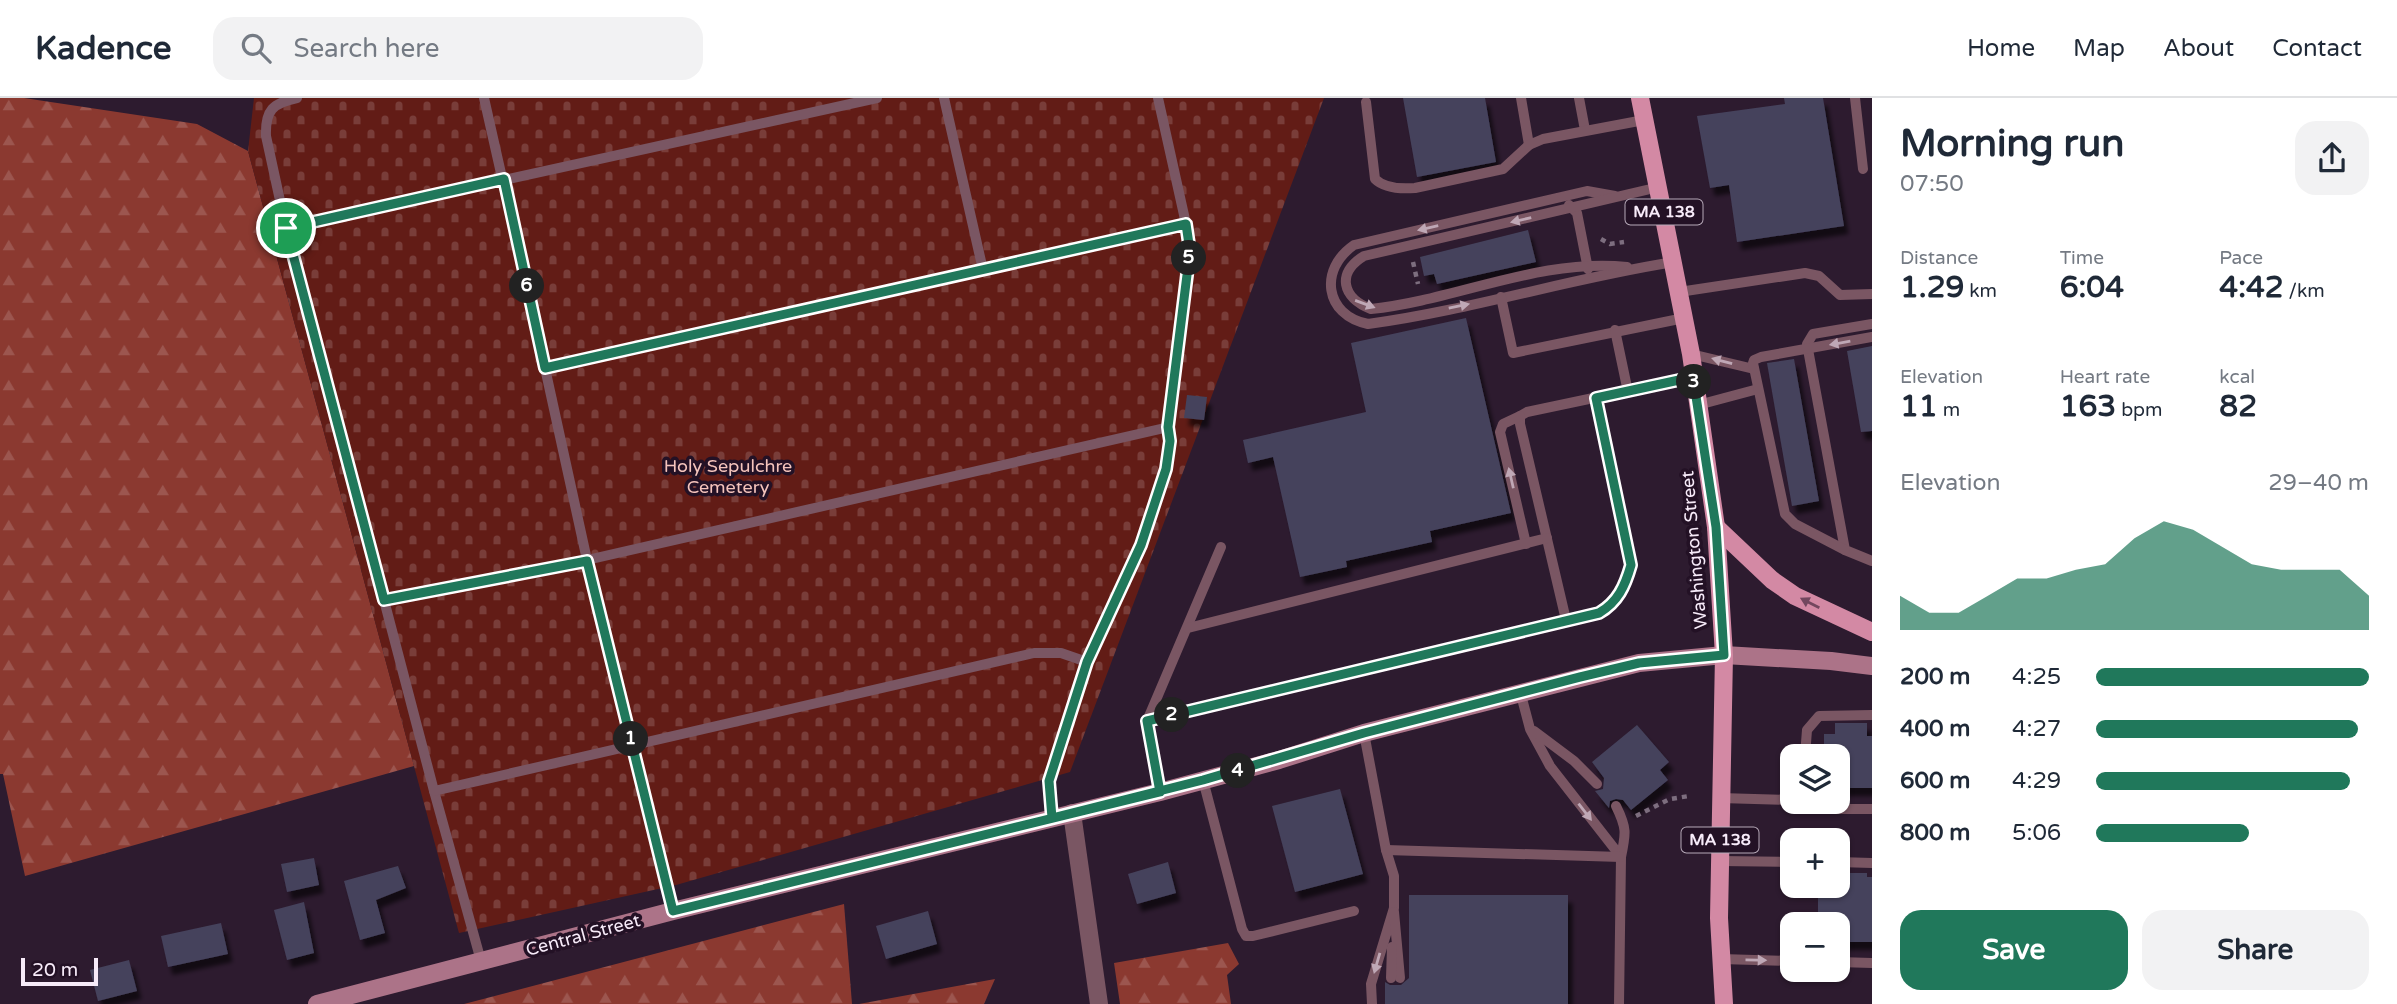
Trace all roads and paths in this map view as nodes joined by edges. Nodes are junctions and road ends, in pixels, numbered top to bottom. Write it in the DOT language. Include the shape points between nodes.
graph roads {
  1 [pos="297,98"];
  2 [pos="484,98"];
  3 [pos="877,98"];
  4 [pos="944,98"];
  5 [pos="1158,98"];
  6 [pos="1521,98"];
  7 [pos="1579,98"];
  8 [pos="1640,98"];
  9 [pos="1855,98"];
  10 [pos="1366,102"];
  11 [pos="1644,120"];
  12 [pos="1584,130"];
  13 [pos="1529,145"];
  14 [pos="1863,169"];
  15 [pos="504,179"];
  16 [pos="1659,187"];
  17 [pos="1615,196"];
  18 [pos="1548,201"];
  19 [pos="1572,208"];
  20 [pos="1186,224"];
  21 [pos="286,228"];
  22 [pos="1600,237"];
  23 [pos="1624,242"];
  24 [pos="1412,254"];
  25 [pos="1674,262"];
  26 [pos="1588,266"];
  27 [pos="1634,268"];
  28 [pos="983,270"];
  29 [pos="1577,282"];
  30 [pos="1425,283"];
  31 [pos="1679,292"];
  32 [pos="1872,294"];
  33 [pos="1501,297"];
  34 [pos="1684,318"];
  35 [pos="1872,324"];
  36 [pos="1615,330"];
  37 [pos="1872,337"];
  38 [pos="1807,349"];
  39 [pos="1691,354"];
  40 [pos="545,368"];
  41 [pos="1754,369"];
  42 [pos="1693,377"];
  43 [pos="1758,389"];
  44 [pos="1628,392"];
  45 [pos="1596,398"];
  46 [pos="1698,405"];
  47 [pos="1520,416"];
  48 [pos="1168,427"];
  49 [pos="1716,527"];
  50 [pos="1547,538"];
  51 [pos="1526,544"];
  52 [pos="1221,547"];
  53 [pos="1845,550"];
  54 [pos="587,561"];
  55 [pos="1872,561"];
  56 [pos="384,600"];
  57 [pos="1566,620"];
  58 [pos="1188,628"];
  59 [pos="1872,632"];
  60 [pos="1724,655"];
  61 [pos="1087,662"];
  62 [pos="1872,666"];
  63 [pos="1520,691"];
  64 [pos="1872,715"];
  65 [pos="1147,721"];
  66 [pos="1530,729"];
  67 [pos="1364,733"];
  68 [pos="633,744"];
  69 [pos="1806,744"];
  70 [pos="1203,780"];
  71 [pos="1597,783"];
  72 [pos="434,791"];
  73 [pos="1160,792"];
  74 [pos="1689,796"];
  75 [pos="1720,798"];
  76 [pos="1780,800"];
  77 [pos="1616,806"];
  78 [pos="1850,808"];
  79 [pos="1872,808"];
  80 [pos="1072,813"];
  81 [pos="1052,818"];
  82 [pos="1625,826"];
  83 [pos="1386,850"];
  84 [pos="1621,857"];
  85 [pos="1720,861"];
  86 [pos="1780,862"];
  87 [pos="1850,862"];
  88 [pos="1872,863"];
  89 [pos="1394,908"];
  90 [pos="673,911"];
  91 [pos="1354,911"];
  92 [pos="1721,959"];
  93 [pos="481,961"];
  94 [pos="1780,961"];
  95 [pos="1850,962"];
  96 [pos="1872,963"];
  97 [pos="1395,978"];
  98 [pos="317,1004"];
  99 [pos="1099,1004"];
  100 [pos="1372,1004"];
  101 [pos="1619,1004"];
  102 [pos="1724,1004"];
  1 -- 21 [label="lane" via="278,103 265,123"];
  2 -- 15 [label="lane"];
  3 -- 15 [label="lane"];
  4 -- 28 [label="lane"];
  5 -- 20 [label="lane"];
  6 -- 13 [label="lane"];
  7 -- 12 [label="lane"];
  8 -- 11 [label="main road, Washington Street / MA 138"];
  9 -- 14 [label="lane"];
  10 -- 13 [label="lane" via="1373,174 1379,184 1415,188 1503,169"];
  11 -- 12 [label="lane"];
  11 -- 16 [label="main road, Washington Street / MA 138"];
  12 -- 13 [label="lane"];
  15 -- 21 [label="lane"];
  15 -- 40 [label="lane"];
  16 -- 17 [label="lane"];
  16 -- 25 [label="main road, Washington Street / MA 138"];
  17 -- 18 [label="lane" via="1587,191"];
  17 -- 19 [label="lane"];
  18 -- 19 [label="lane"];
  18 -- 33 [label="lane, one-way" via="1354,245 1342,254 1331,280 1331,291 1343,313 1368,324"];
  19 -- 26 [label="lane"];
  19 -- 26 [label="lane, one-way" via="1364,256 1349,269 1347,292 1371,309"];
  20 -- 28 [label="lane"];
  20 -- 48 [label="lane" via="1190,251"];
  21 -- 56 [label="lane"];
  22 -- 23 [label="path" via="1604,242"];
  24 -- 30 [label="path" via="1418,285"];
  25 -- 27 [label="lane"];
  25 -- 31 [label="main road, Washington Street / MA 138"];
  26 -- 27 [label="lane"];
  26 -- 29 [label="lane" via="1587,274"];
  27 -- 29 [label="lane"];
  28 -- 40 [label="lane"];
  29 -- 33 [label="lane"];
  31 -- 32 [label="lane" via="1805,273 1819,276 1840,295"];
  31 -- 34 [label="main road, Washington Street / MA 138"];
  33 -- 36 [label="lane" via="1513,352"];
  34 -- 36 [label="lane"];
  34 -- 39 [label="main road, Washington Street / MA 138"];
  35 -- 38 [label="lane" via="1813,334"];
  36 -- 44 [label="lane"];
  37 -- 38 [label="lane, one-way"];
  38 -- 41 [label="lane" via="1758,358"];
  38 -- 53 [label="lane"];
  41 -- 39 [label="lane, one-way"];
  39 -- 42 [label="main road, Washington Street / MA 138"];
  40 -- 54 [label="lane"];
  41 -- 43 [label="lane"];
  42 -- 44 [label="lane"];
  42 -- 46 [label="main road, Washington Street / MA 138"];
  43 -- 46 [label="lane"];
  43 -- 53 [label="lane" via="1785,514"];
  44 -- 45 [label="lane"];
  45 -- 47 [label="lane"];
  45 -- 57 [label="lane" via="1631,565 1612,605 1599,613"];
  46 -- 49 [label="main road, Washington Street / MA 138"];
  47 -- 50 [label="lane"];
  51 -- 47 [label="lane, one-way" via="1500,432 1503,424"];
  48 -- 54 [label="lane"];
  48 -- 61 [label="lane" via="1169,457 1141,545"];
  59 -- 49 [label="main road, one-way" via="1795,596"];
  49 -- 60 [label="main road, Washington Street / MA 138"];
  50 -- 51 [label="lane"];
  50 -- 57 [label="lane"];
  51 -- 58 [label="lane"];
  52 -- 58 [label="lane"];
  53 -- 55 [label="lane"];
  54 -- 56 [label="lane"];
  54 -- 68 [label="lane"];
  56 -- 72 [label="lane"];
  57 -- 65 [label="lane"];
  58 -- 65 [label="lane"];
  60 -- 62 [label="main road, Central Street"];
  60 -- 63 [label="main road, Central Street" via="1639,663"];
  60 -- 75 [label="main road, Washington Street / MA 138"];
  61 -- 68 [label="lane" via="1061,653 1034,653"];
  61 -- 81 [label="lane" via="1049,781"];
  63 -- 66 [label="lane"];
  63 -- 67 [label="main road, Central Street"];
  64 -- 69 [label="lane" via="1819,716 1807,730"];
  65 -- 73 [label="lane"];
  66 -- 71 [label="lane"];
  66 -- 84 [label="lane, one-way" via="1550,766"];
  67 -- 70 [label="main road, Central Street"];
  67 -- 83 [label="lane"];
  68 -- 72 [label="lane"];
  68 -- 90 [label="lane"];
  70 -- 73 [label="main road, Central Street"];
  70 -- 91 [label="lane" via="1246,936"];
  72 -- 93 [label="lane"];
  73 -- 80 [label="main road, Central Street"];
  74 -- 82 [label="path" via="1651,806"];
  75 -- 76 [label="lane"];
  75 -- 85 [label="main road, Washington Street / MA 138"];
  77 -- 82 [label="lane"];
  78 -- 79 [label="lane"];
  80 -- 81 [label="main road, Central Street"];
  80 -- 99 [label="street"];
  81 -- 90 [label="main road, Central Street"];
  82 -- 84 [label="lane"];
  83 -- 84 [label="lane"];
  83 -- 89 [label="lane" via="1394,876"];
  84 -- 101 [label="lane"];
  85 -- 86 [label="lane"];
  85 -- 92 [label="main road, Washington Street / MA 138"];
  87 -- 88 [label="lane"];
  89 -- 97 [label="lane"];
  89 -- 100 [label="lane, one-way" via="1371,984"];
  90 -- 93 [label="main road, Central Street"];
  92 -- 94 [label="lane, one-way"];
  92 -- 102 [label="main road, Washington Street / MA 138"];
  93 -- 98 [label="main road, Central Street"];
  95 -- 96 [label="lane"];
}
